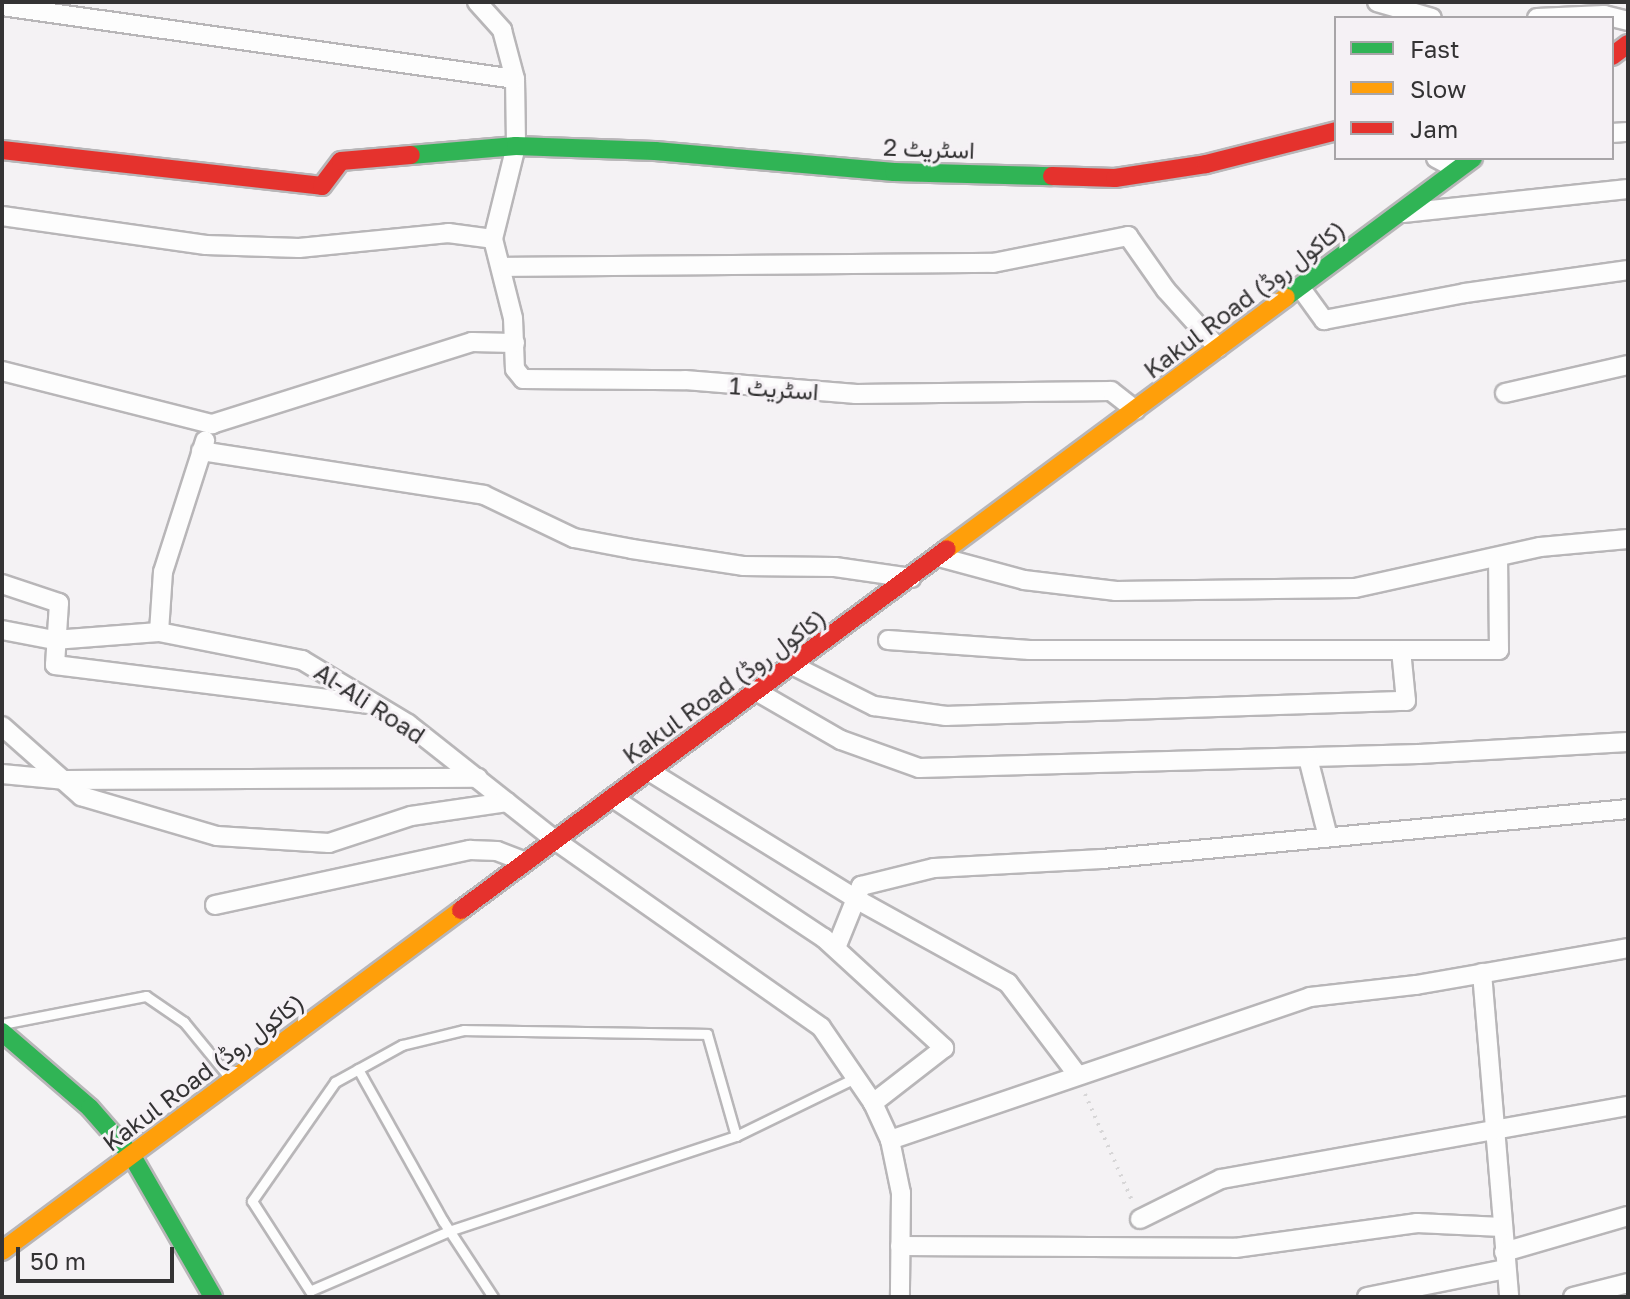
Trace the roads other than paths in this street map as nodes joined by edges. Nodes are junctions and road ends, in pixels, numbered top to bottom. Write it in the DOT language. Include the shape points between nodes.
graph roads {
  1 [pos="477,2"];
  2 [pos="1377,2"];
  3 [pos="2,6"];
  4 [pos="1425,16"];
  5 [pos="1582,16"];
  6 [pos="1608,16"];
  7 [pos="515,79"];
  8 [pos="1334,132"];
  9 [pos="516,146"];
  10 [pos="2,150"];
  11 [pos="1440,160"];
  12 [pos="1470,160"];
  13 [pos="1457,169"];
  14 [pos="1628,189"];
  15 [pos="1400,213"];
  16 [pos="2,216"];
  17 [pos="493,239"];
  18 [pos="502,267"];
  19 [pos="1628,270"];
  20 [pos="1300,287"];
  21 [pos="515,343"];
  22 [pos="1218,348"];
  23 [pos="1628,365"];
  24 [pos="2,371"];
  25 [pos="1505,393"];
  26 [pos="1135,410"];
  27 [pos="212,424"];
  28 [pos="201,451"];
  29 [pos="1628,539"];
  30 [pos="939,557"];
  31 [pos="1498,557"];
  32 [pos="911,578"];
  33 [pos="2,584"];
  34 [pos="159,632"];
  35 [pos="8,633"];
  36 [pos="54,640"];
  37 [pos="888,640"];
  38 [pos="1401,650"];
  39 [pos="792,665"];
  40 [pos="756,691"];
  41 [pos="380,705"];
  42 [pos="2,726"];
  43 [pos="1628,742"];
  44 [pos="1308,758"];
  45 [pos="649,771"];
  46 [pos="2,774"];
  47 [pos="478,778"];
  48 [pos="58,779"];
  49 [pos="613,798"];
  50 [pos="507,802"];
  51 [pos="1628,809"];
  52 [pos="1328,837"];
  53 [pos="555,840"];
  54 [pos="525,862"];
  55 [pos="856,899"];
  56 [pos="215,905"];
  57 [pos="836,948"];
  58 [pos="1628,948"];
  59 [pos="1482,973"];
  60 [pos="2,1024"];
  61 [pos="2,1032"];
  62 [pos="358,1069"];
  63 [pos="1076,1073"];
  64 [pos="855,1078"];
  65 [pos="232,1081"];
  66 [pos="873,1103"];
  67 [pos="1628,1106"];
  68 [pos="1495,1133"];
  69 [pos="736,1136"];
  70 [pos="890,1140"];
  71 [pos="132,1156"];
  72 [pos="1628,1216"];
  73 [pos="1140,1219"];
  74 [pos="1502,1227"];
  75 [pos="449,1231"];
  76 [pos="900,1246"];
  77 [pos="2,1251"];
  78 [pos="1505,1261"];
  79 [pos="1628,1283"];
  80 [pos="213,1297"];
  81 [pos="493,1297"];
  82 [pos="900,1297"];
  83 [pos="1367,1297"];
  84 [pos="1509,1297"];
  85 [pos="1573,1297"];
  1 -- 7 [label="street" via="502,30"];
  2 -- 4 [label="street"];
  3 -- 7 [label="street"];
  5 -- 6 [label="street"];
  7 -- 9 [label="street"];
  8 -- 9 [label="main road, اسٹریٹ 2" via="1206,164 1115,178 894,172 655,151"];
  9 -- 10 [label="main road, اسٹریٹ 2" via="341,161 322,186"];
  9 -- 17 [label="street"];
  11 -- 13 [label="street"];
  12 -- 13 [label="main road, Kakul Road (کاکول روڈ)"];
  13 -- 15 [label="main road, Kakul Road (کاکول روڈ)"];
  14 -- 15 [label="street"];
  15 -- 20 [label="main road, Kakul Road (کاکول روڈ)"];
  16 -- 17 [label="street" via="206,245 299,248 448,233"];
  17 -- 18 [label="street, اسٹریٹ 1"];
  18 -- 21 [label="street, اسٹریٹ 1"];
  18 -- 22 [label="street" via="993,263 1128,236 1166,290"];
  19 -- 20 [label="street" via="1324,320"];
  20 -- 22 [label="main road, Kakul Road (کاکول روڈ)"];
  21 -- 26 [label="street, اسٹریٹ 1" via="515,369 523,379 685,380 856,394 1111,391"];
  21 -- 27 [label="street" via="472,342"];
  22 -- 26 [label="main road, Kakul Road (کاکول روڈ)"];
  23 -- 25 [label="street"];
  24 -- 27 [label="street"];
  26 -- 30 [label="main road, Kakul Road (کاکول روڈ)"];
  27 -- 28 [label="street"];
  28 -- 32 [label="street" via="484,495 574,538 632,549 743,566 835,567"];
  28 -- 34 [label="street" via="163,572"];
  29 -- 31 [label="street" via="1540,547"];
  30 -- 31 [label="street" via="1024,580 1116,591 1355,588"];
  30 -- 32 [label="main road, Kakul Road (کاکول روڈ)"];
  31 -- 38 [label="street" via="1499,650"];
  32 -- 39 [label="main road, Kakul Road (کاکول روڈ)"];
  33 -- 36 [label="street" via="59,603"];
  34 -- 36 [label="street, Al-Ali Road"];
  34 -- 41 [label="street, Al-Ali Road" via="302,660"];
  35 -- 36 [label="street, Al-Ali Road"];
  36 -- 41 [label="street" via="55,665"];
  37 -- 38 [label="street" via="1060,650"];
  38 -- 39 [label="street" via="1406,701 946,716 874,706"];
  39 -- 40 [label="main road, Kakul Road (کاکول روڈ)"];
  40 -- 44 [label="street" via="841,740 919,768"];
  40 -- 45 [label="main road, Kakul Road (کاکول روڈ)"];
  41 -- 47 [label="street, Al-Ali Road"];
  42 -- 48 [label="street"];
  43 -- 44 [label="street"];
  44 -- 52 [label="street"];
  45 -- 49 [label="main road, Kakul Road (کاکول روڈ)"];
  45 -- 55 [label="street"];
  46 -- 48 [label="street"];
  47 -- 48 [label="street"];
  47 -- 50 [label="street, Al-Ali Road"];
  48 -- 50 [label="street" via="81,796 217,836 329,843 411,816"];
  49 -- 53 [label="main road, Kakul Road (کاکول روڈ)"];
  49 -- 57 [label="street"];
  50 -- 53 [label="street, Al-Ali Road"];
  51 -- 52 [label="street"];
  52 -- 55 [label="street" via="1102,859 934,868 861,886"];
  53 -- 54 [label="main road, Kakul Road (کاکول روڈ)"];
  53 -- 64 [label="street, Al-Ali Road" via="821,1027"];
  54 -- 56 [label="street" via="497,851 470,850"];
  54 -- 65 [label="main road, Kakul Road (کاکول روڈ)"];
  55 -- 57 [label="street"];
  55 -- 63 [label="street" via="1008,983"];
  57 -- 66 [label="street" via="944,1048"];
  58 -- 59 [label="street"];
  59 -- 63 [label="street" via="1310,997"];
  59 -- 68 [label="street"];
  60 -- 65 [label="lane" via="146,996 184,1022"];
  61 -- 71 [label="main road" via="90,1108"];
  62 -- 69 [label="lane" via="402,1045 464,1030 707,1034"];
  62 -- 75 [label="lane"];
  62 -- 75 [label="lane" via="335,1082 252,1201 310,1291"];
  63 -- 70 [label="street"];
  64 -- 66 [label="street, Al-Ali Road"];
  64 -- 69 [label="lane"];
  65 -- 71 [label="main road, Kakul Road (کاکول روڈ)"];
  66 -- 70 [label="street, Al-Ali Road"];
  67 -- 68 [label="street"];
  68 -- 73 [label="street" via="1221,1179"];
  68 -- 74 [label="street"];
  69 -- 75 [label="lane"];
  70 -- 76 [label="street, Al-Ali Road" via="901,1193"];
  71 -- 77 [label="main road, Kakul Road (کاکول روڈ)"];
  71 -- 80 [label="main road"];
  72 -- 78 [label="street"];
  74 -- 76 [label="street" via="1417,1223 1235,1248"];
  74 -- 78 [label="street"];
  75 -- 81 [label="lane"];
  76 -- 82 [label="street, Al-Ali Road"];
  78 -- 83 [label="street"];
  78 -- 84 [label="street"];
  79 -- 85 [label="street"];
}
